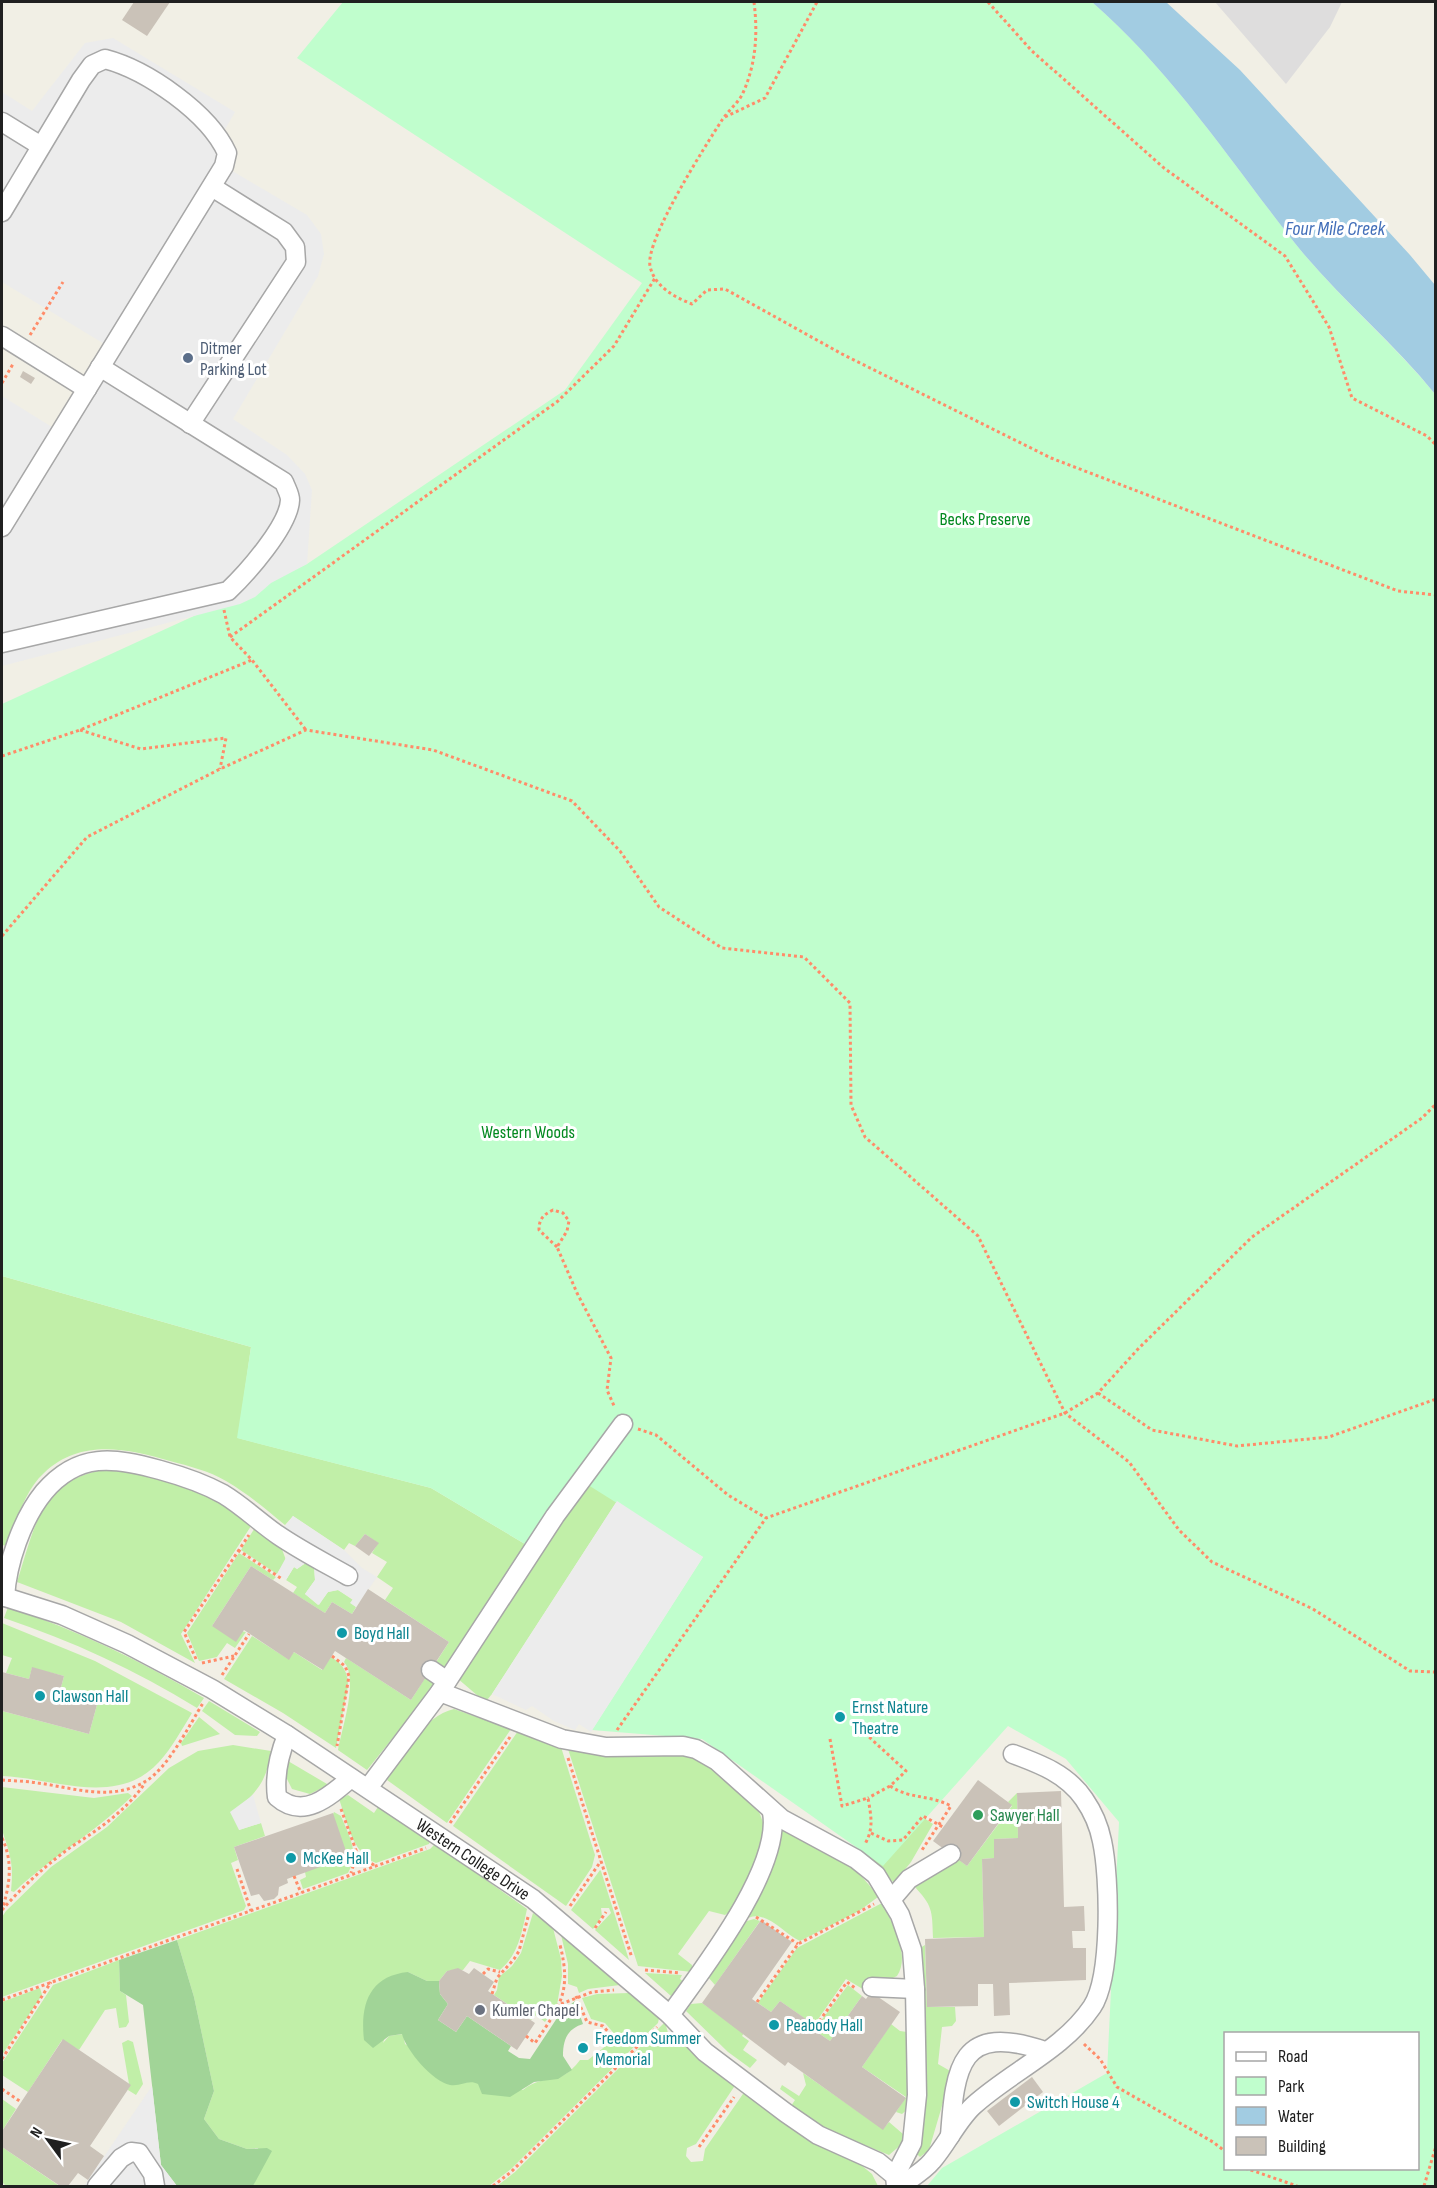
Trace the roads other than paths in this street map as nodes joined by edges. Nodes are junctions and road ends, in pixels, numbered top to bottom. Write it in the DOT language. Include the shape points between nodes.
graph roads {
  1 [pos="2,122"];
  2 [pos="41,146"];
  3 [pos="212,187"];
  4 [pos="2,212"];
  5 [pos="2,336"];
  6 [pos="100,367"];
  7 [pos="87,389"];
  8 [pos="190,423"];
  9 [pos="2,527"];
  10 [pos="2,643"];
  11 [pos="623,1424"];
  12 [pos="348,1576"];
  13 [pos="3,1597"];
  14 [pos="431,1670"];
  15 [pos="443,1687"];
  16 [pos="287,1735"];
  17 [pos="1013,1754"];
  18 [pos="351,1778"];
  19 [pos="375,1793"];
  20 [pos="772,1812"];
  21 [pos="951,1854"];
  22 [pos="889,1897"];
  23 [pos="872,1987"];
  24 [pos="915,1989"];
  25 [pos="670,2015"];
  26 [pos="1045,2051"];
  27 [pos="950,2138"];
  28 [pos="897,2183"];
  29 [pos="98,2187"];
  30 [pos="155,2187"];
  1 -- 2 [label="street"];
  2 -- 3 [label="street" via="92,65 105,59 121,63 160,86 212,126 227,153"];
  2 -- 4 [label="street"];
  3 -- 6 [label="street"];
  3 -- 8 [label="street" via="284,232 295,247 296,262"];
  5 -- 7 [label="street"];
  6 -- 7 [label="street"];
  6 -- 8 [label="street"];
  7 -- 9 [label="street"];
  8 -- 10 [label="street" via="284,482 290,498 287,513 250,570 228,591"];
  11 -- 15 [label="street" via="555,1516"];
  12 -- 13 [label="street" via="279,1535 223,1494 188,1478 102,1459 82,1464 50,1485 36,1502 26,1520"];
  13 -- 16 [label="street, Western College Drive" via="62,1615 127,1644"];
  14 -- 15 [label="street"];
  15 -- 19 [label="street"];
  15 -- 20 [label="street" via="562,1739 606,1747 696,1749 717,1761"];
  16 -- 18 [label="street, Western College Drive"];
  16 -- 18 [label="street" via="277,1773 277,1797 286,1805 302,1808 320,1802"];
  17 -- 26 [label="street" via="1066,1779 1095,1817 1103,1842 1108,1926 1104,1981 1092,2007 1070,2032"];
  18 -- 19 [label="street, Western College Drive"];
  19 -- 25 [label="street, Western College Drive" via="533,1899"];
  20 -- 22 [label="street" via="856,1859 876,1875"];
  20 -- 25 [label="street" via="775,1828 770,1847 736,1922"];
  21 -- 22 [label="street" via="909,1879"];
  22 -- 24 [label="street" via="912,1950"];
  23 -- 24 [label="street"];
  24 -- 28 [label="street" via="917,2095 912,2143"];
  25 -- 28 [label="street, Western College Drive" via="705,2052 744,2082 818,2135 878,2162"];
  26 -- 27 [label="street" via="972,2107"];
  26 -- 27 [label="street" via="1018,2044 987,2043 972,2052 957,2075"];
  27 -- 28 [label="street" via="931,2163"];
  29 -- 30 [label="street" via="121,2158 131,2152 139,2153 153,2174"];
}
